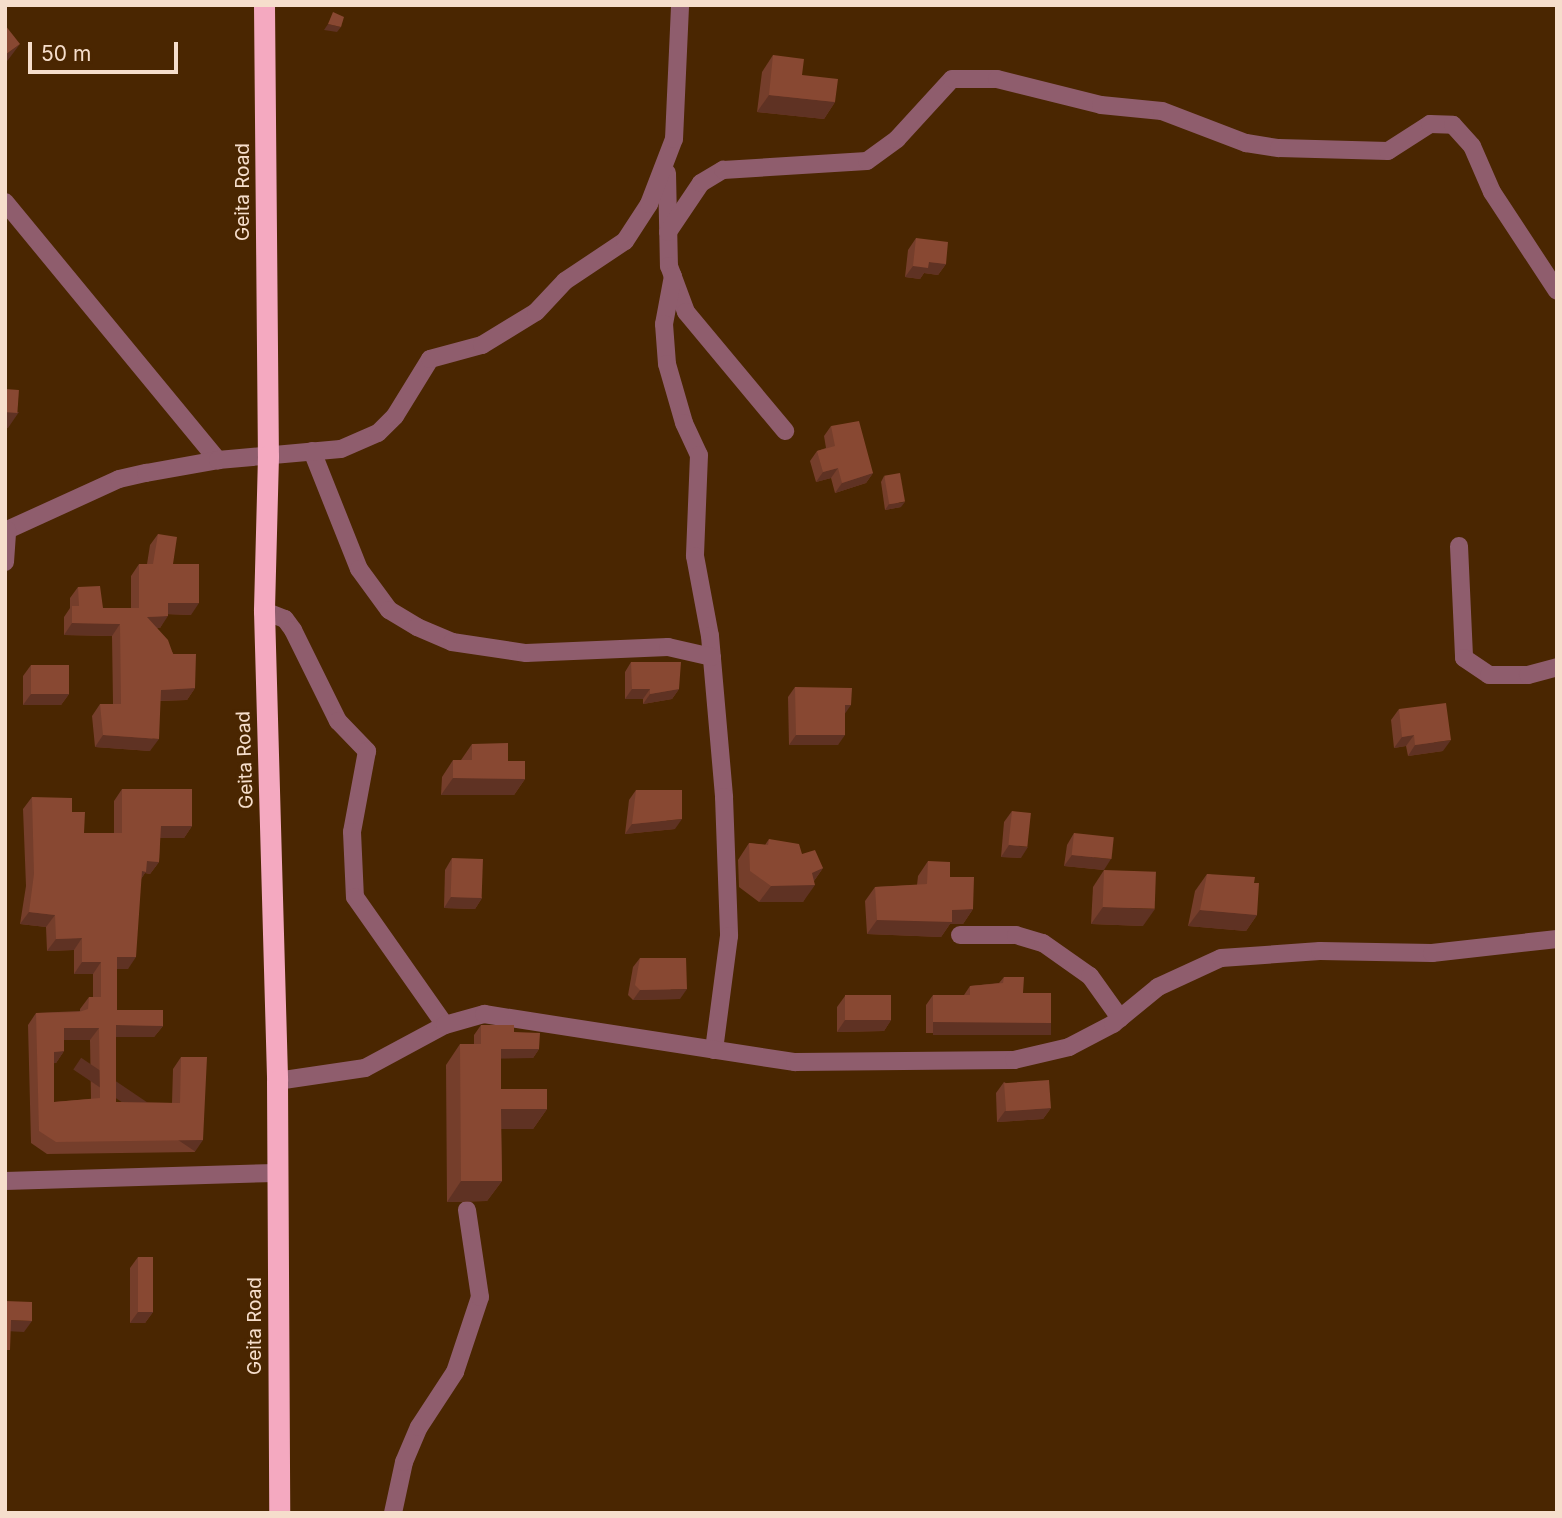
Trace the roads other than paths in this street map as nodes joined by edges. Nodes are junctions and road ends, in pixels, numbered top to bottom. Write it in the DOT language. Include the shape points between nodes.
graph roads {
  1 [pos="264,5"];
  2 [pos="680,5"];
  3 [pos="667,166"];
  4 [pos="5,202"];
  5 [pos="668,232"];
  6 [pos="673,276"];
  7 [pos="1557,291"];
  8 [pos="785,431"];
  9 [pos="312,450"];
  10 [pos="268,456"];
  11 [pos="218,460"];
  12 [pos="6,531"];
  13 [pos="1459,546"];
  14 [pos="5,562"];
  15 [pos="264,611"];
  16 [pos="712,657"];
  17 [pos="1557,667"];
  18 [pos="960,936"];
  19 [pos="1557,939"];
  20 [pos="1120,1018"];
  21 [pos="445,1025"];
  22 [pos="714,1050"];
  23 [pos="276,1082"];
  24 [pos="276,1173"];
  25 [pos="5,1181"];
  26 [pos="467,1210"];
  27 [pos="279,1513"];
  28 [pos="393,1513"];
  1 -- 10 [label="highway, Geita Road"];
  2 -- 3 [label="street" via="678,107"];
  3 -- 5 [label="street"];
  3 -- 9 [label="street" via="643,213 609,255 565,281 508,333 430,359 404,405 378,433 341,449"];
  4 -- 11 [label="street"];
  5 -- 6 [label="street"];
  5 -- 7 [label="street" via="701,183 723,170 867,161 897,139 952,79 997,79 1101,105 1162,111 1246,143 1279,148 1388,151 1430,124 1453,125 1472,146 1492,192"];
  6 -- 8 [label="street" via="686,312"];
  6 -- 16 [label="street" via="664,324 667,364 684,423 699,455 695,556"];
  9 -- 10 [label="street"];
  9 -- 16 [label="street" via="359,569 389,610 417,627 452,642 526,653 668,647"];
  10 -- 11 [label="street"];
  10 -- 15 [label="highway, Geita Road"];
  11 -- 12 [label="street" via="119,479"];
  12 -- 14 [label="street"];
  13 -- 17 [label="street" via="1464,658 1489,675 1528,675"];
  15 -- 21 [label="street" via="285,619 338,721 367,751 352,832 355,897"];
  15 -- 23 [label="highway, Geita Road"];
  16 -- 22 [label="street" via="729,936"];
  18 -- 20 [label="street" via="1016,935 1043,943 1090,976"];
  19 -- 20 [label="street" via="1432,953 1320,951 1220,958 1158,987"];
  20 -- 22 [label="street" via="1069,1047 1014,1060 795,1062"];
  21 -- 22 [label="street" via="467,1017 499,1015"];
  21 -- 23 [label="street" via="365,1068"];
  23 -- 24 [label="highway, Geita Road"];
  24 -- 25 [label="street"];
  24 -- 27 [label="highway, Geita Road"];
  26 -- 28 [label="street" via="480,1297 455,1372 419,1427 404,1462"];
}
